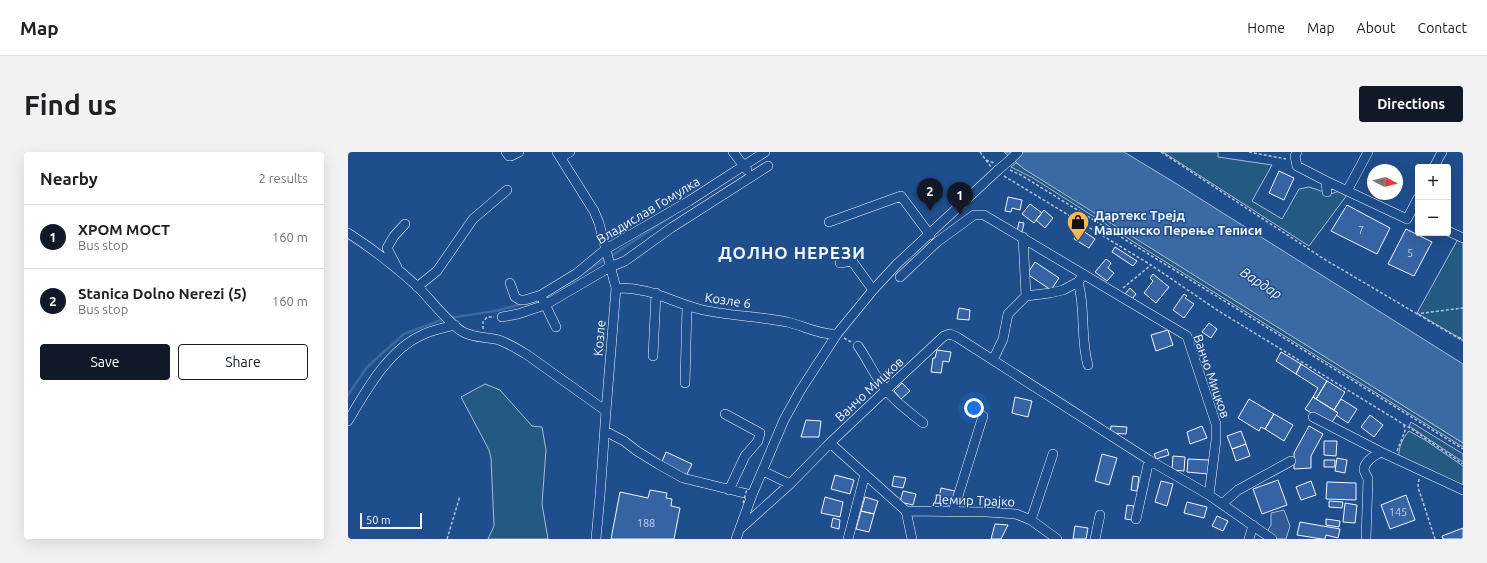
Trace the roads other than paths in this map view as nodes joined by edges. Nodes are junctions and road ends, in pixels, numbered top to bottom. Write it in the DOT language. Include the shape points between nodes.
graph roads {
  1 [pos="506,152"];
  2 [pos="519,152"];
  3 [pos="570,152"];
  4 [pos="733,152"];
  5 [pos="765,152"];
  6 [pos="1018,152"];
  7 [pos="1368,152"];
  8 [pos="1442,152"];
  9 [pos="1296,154"];
  10 [pos="559,155"];
  11 [pos="1436,164"];
  12 [pos="744,165"];
  13 [pos="768,166"];
  14 [pos="751,176"];
  15 [pos="1326,181"];
  16 [pos="507,190"];
  17 [pos="1347,191"];
  18 [pos="1327,192"];
  19 [pos="1417,200"];
  20 [pos="1414,213"];
  21 [pos="663,216"];
  22 [pos="829,222"];
  23 [pos="406,224"];
  24 [pos="671,228"];
  25 [pos="1451,232"];
  26 [pos="348,233"];
  27 [pos="930,234"];
  28 [pos="1023,237"];
  29 [pos="1463,238"];
  30 [pos="606,249"];
  31 [pos="840,263"];
  32 [pos="610,267"];
  33 [pos="398,270"];
  34 [pos="900,277"];
  35 [pos="1081,279"];
  36 [pos="510,283"];
  37 [pos="417,287"];
  38 [pos="616,288"];
  39 [pos="873,290"];
  40 [pos="656,293"];
  41 [pos="541,295"];
  42 [pos="1026,296"];
  43 [pos="545,305"];
  44 [pos="687,306"];
  45 [pos="502,317"];
  46 [pos="455,326"];
  47 [pos="556,327"];
  48 [pos="837,334"];
  49 [pos="858,346"];
  50 [pos="653,356"];
  51 [pos="993,360"];
  52 [pos="1088,365"];
  53 [pos="685,383"];
  54 [pos="886,390"];
  55 [pos="606,411"];
  56 [pos="725,414"];
  57 [pos="984,416"];
  58 [pos="1313,417"];
  59 [pos="348,421"];
  60 [pos="923,423"];
  61 [pos="606,431"];
  62 [pos="830,444"];
  63 [pos="1381,452"];
  64 [pos="1053,454"];
  65 [pos="1149,460"];
  66 [pos="1291,461"];
  67 [pos="763,471"];
  68 [pos="865,474"];
  69 [pos="790,484"];
  70 [pos="729,490"];
  71 [pos="1463,490"];
  72 [pos="750,492"];
  73 [pos="1209,495"];
  74 [pos="1222,504"];
  75 [pos="906,511"];
  76 [pos="953,512"];
  77 [pos="1100,515"];
  78 [pos="1136,519"];
  79 [pos="1031,520"];
  80 [pos="1253,524"];
  81 [pos="740,528"];
  82 [pos="596,539"];
  83 [pos="736,539"];
  84 [pos="848,539"];
  85 [pos="912,539"];
  86 [pos="1057,539"];
  87 [pos="1095,539"];
  88 [pos="1249,539"];
  89 [pos="1272,539"];
  90 [pos="1366,539"];
  1 -- 2 [label="street" via="511,156"];
  3 -- 10 [label="street"];
  4 -- 12 [label="street"];
  5 -- 12 [label="street, Владислав Гомулка"];
  6 -- 27 [label="street, bridge"];
  7 -- 17 [label="street"];
  8 -- 11 [label="street"];
  9 -- 15 [label="street" via="1297,166"];
  10 -- 30 [label="street, Козле" via="594,212"];
  12 -- 14 [label="street"];
  12 -- 21 [label="street, Владислав Гомулка"];
  13 -- 14 [label="street"];
  14 -- 24 [label="street"];
  15 -- 17 [label="street"];
  15 -- 18 [label="street"];
  16 -- 37 [label="street" via="473,219 437,271"];
  17 -- 20 [label="street" via="1407,219"];
  19 -- 20 [label="street"];
  21 -- 24 [label="street"];
  21 -- 30 [label="street, Владислав Гомулка"];
  22 -- 27 [label="street" via="902,196"];
  23 -- 33 [label="street" via="387,248"];
  24 -- 32 [label="street" via="624,261"];
  25 -- 29 [label="street"];
  26 -- 33 [label="street"];
  27 -- 39 [label="street"];
  28 -- 34 [label="street, Ванчо Мицков" via="984,215 974,215 937,242"];
  28 -- 35 [label="street, Ванчо Мицков"];
  28 -- 42 [label="street"];
  30 -- 32 [label="street, Козле"];
  30 -- 41 [label="street, Владислав Гомулка" via="577,273"];
  31 -- 39 [label="street" via="852,261"];
  32 -- 38 [label="street, Козле"];
  32 -- 43 [label="street"];
  33 -- 37 [label="street"];
  35 -- 42 [label="street" via="1064,290"];
  35 -- 52 [label="street" via="1084,352"];
  35 -- 73 [label="street, Ванчо Мицков" via="1117,294 1187,336 1216,424"];
  36 -- 41 [label="street, Владислав Гомулка" via="515,297 520,300"];
  37 -- 46 [label="street"];
  38 -- 40 [label="street, Козле 6" via="636,288"];
  38 -- 55 [label="street, Козле"];
  39 -- 48 [label="street"];
  40 -- 44 [label="street, Козле 6"];
  40 -- 50 [label="street"];
  41 -- 43 [label="street"];
  42 -- 51 [label="street" via="1008,314 1003,339"];
  43 -- 45 [label="street"];
  43 -- 47 [label="street"];
  44 -- 48 [label="street, Козле 6" via="785,322 827,334"];
  44 -- 53 [label="street"];
  46 -- 55 [label="street" via="473,336 499,340 526,354"];
  46 -- 59 [label="street" via="421,335 404,346 370,384"];
  48 -- 67 [label="street" via="800,391 775,440"];
  49 -- 54 [label="street"];
  51 -- 54 [label="street, Ванчо Мицков" via="950,334"];
  51 -- 65 [label="street, Ванчо Мицков"];
  54 -- 60 [label="street"];
  54 -- 62 [label="street, Ванчо Мицков"];
  55 -- 61 [label="street, Козле"];
  56 -- 70 [label="street" via="760,433 758,441 745,456"];
  57 -- 76 [label="street"];
  58 -- 63 [label="street"];
  61 -- 70 [label="street" via="683,478"];
  61 -- 82 [label="street, Козле"];
  62 -- 68 [label="street"];
  62 -- 69 [label="street, Ванчо Мицков"];
  63 -- 71 [label="street"];
  63 -- 90 [label="street" via="1364,468 1368,479"];
  64 -- 79 [label="street"];
  65 -- 73 [label="street, Ванчо Мицков"];
  65 -- 78 [label="street"];
  66 -- 74 [label="street" via="1238,490"];
  67 -- 69 [label="street"];
  67 -- 72 [label="street"];
  68 -- 75 [label="street"];
  68 -- 84 [label="street"];
  69 -- 81 [label="street, Ванчо Мицков"];
  70 -- 72 [label="street"];
  72 -- 81 [label="street"];
  73 -- 74 [label="street, Ванчо Мицков"];
  74 -- 80 [label="street, Ванчо Мицков"];
  75 -- 76 [label="street, Демир Трајко"];
  75 -- 85 [label="street"];
  76 -- 79 [label="street, Демир Трајко" via="1007,513"];
  77 -- 87 [label="street"];
  79 -- 86 [label="street, Демир Трајко"];
  80 -- 88 [label="street"];
  80 -- 89 [label="street, Ванчо Мицков"];
  81 -- 83 [label="street"];
}
